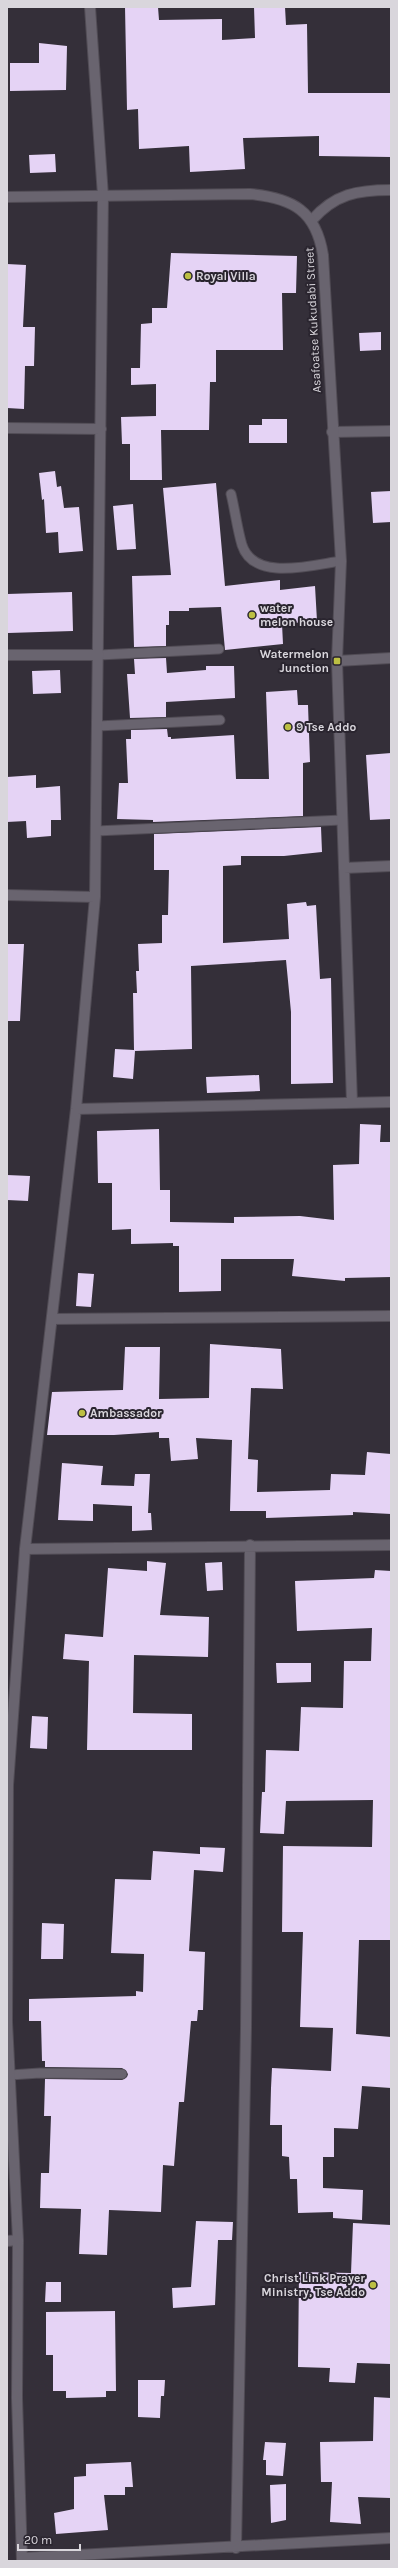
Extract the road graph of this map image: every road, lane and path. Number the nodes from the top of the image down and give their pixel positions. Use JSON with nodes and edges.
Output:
{"nodes":[{"id":1,"x":90,"y":7,"type":"edge"},
{"id":2,"x":391,"y":190,"type":"edge"},
{"id":3,"x":103,"y":196,"type":"junction"},
{"id":4,"x":7,"y":198,"type":"edge"},
{"id":5,"x":312,"y":220,"type":"junction"},
{"id":6,"x":7,"y":428,"type":"edge"},
{"id":7,"x":101,"y":429,"type":"junction"},
{"id":8,"x":332,"y":432,"type":"junction"},
{"id":9,"x":391,"y":432,"type":"edge"},
{"id":10,"x":231,"y":494,"type":"dead end"},
{"id":11,"x":341,"y":562,"type":"junction"},
{"id":12,"x":219,"y":649,"type":"dead end"},
{"id":13,"x":7,"y":655,"type":"edge"},
{"id":14,"x":99,"y":655,"type":"junction"},
{"id":15,"x":391,"y":658,"type":"edge"},
{"id":16,"x":336,"y":661,"type":"junction"},
{"id":17,"x":220,"y":720,"type":"dead end"},
{"id":18,"x":98,"y":726,"type":"junction"},
{"id":19,"x":342,"y":820,"type":"junction"},
{"id":20,"x":96,"y":831,"type":"junction"},
{"id":21,"x":391,"y":866,"type":"edge"},
{"id":22,"x":344,"y":868,"type":"junction"},
{"id":23,"x":7,"y":896,"type":"edge"},
{"id":24,"x":95,"y":897,"type":"junction"},
{"id":25,"x":391,"y":1102,"type":"edge"},
{"id":26,"x":352,"y":1103,"type":"junction"},
{"id":27,"x":76,"y":1109,"type":"junction"},
{"id":28,"x":391,"y":1316,"type":"edge"},
{"id":29,"x":52,"y":1319,"type":"junction"},
{"id":30,"x":250,"y":1545,"type":"junction"},
{"id":31,"x":391,"y":1545,"type":"edge"},
{"id":32,"x":25,"y":1549,"type":"junction"},
{"id":33,"x":7,"y":1785,"type":"edge"},
{"id":34,"x":122,"y":2074,"type":"dead end"},
{"id":35,"x":10,"y":2075,"type":"junction"},
{"id":36,"x":7,"y":2240,"type":"edge"},
{"id":37,"x":18,"y":2240,"type":"junction"},
{"id":38,"x":391,"y":2538,"type":"edge"},
{"id":39,"x":236,"y":2548,"type":"junction"},
{"id":40,"x":22,"y":2560,"type":"edge"}],
"edges":[{"from":1,"to":3,"type":"street"},
{"from":2,"to":5,"type":"street"},
{"from":3,"to":4,"type":"street","name":"Asafoatse Kukudabi Street"},
{"from":3,"to":5,"type":"street","name":"Asafoatse Kukudabi Street"},
{"from":3,"to":7,"type":"street"},
{"from":5,"to":8,"type":"street","name":"Asafoatse Kukudabi Street"},
{"from":6,"to":7,"type":"street"},
{"from":7,"to":14,"type":"street"},
{"from":8,"to":9,"type":"street"},
{"from":8,"to":11,"type":"street","name":"Asafoatse Kukudabi Street"},
{"from":10,"to":11,"type":"lane"},
{"from":11,"to":16,"type":"street","name":"Asafoatse Kukudabi Street"},
{"from":12,"to":14,"type":"lane"},
{"from":13,"to":14,"type":"street"},
{"from":14,"to":18,"type":"street"},
{"from":15,"to":16,"type":"street"},
{"from":16,"to":19,"type":"street","name":"Asafoatse Kukudabi Street"},
{"from":17,"to":18,"type":"lane"},
{"from":18,"to":20,"type":"street"},
{"from":19,"to":20,"type":"lane"},
{"from":19,"to":22,"type":"street","name":"Asafoatse Kukudabi Street"},
{"from":20,"to":24,"type":"street"},
{"from":21,"to":22,"type":"street"},
{"from":22,"to":26,"type":"street","name":"Asafoatse Kukudabi Street"},
{"from":23,"to":24,"type":"street"},
{"from":24,"to":27,"type":"street"},
{"from":25,"to":26,"type":"street"},
{"from":26,"to":27,"type":"street"},
{"from":27,"to":29,"type":"street"},
{"from":28,"to":29,"type":"street"},
{"from":29,"to":32,"type":"street"},
{"from":30,"to":31,"type":"street"},
{"from":30,"to":32,"type":"street"},
{"from":30,"to":39,"type":"street"},
{"from":32,"to":33,"type":"street"},
{"from":33,"to":35,"type":"street"},
{"from":34,"to":35,"type":"lane"},
{"from":35,"to":37,"type":"street"},
{"from":36,"to":37,"type":"street"},
{"from":37,"to":40,"type":"street"},
{"from":38,"to":39,"type":"street"},
{"from":39,"to":40,"type":"street"}]}
